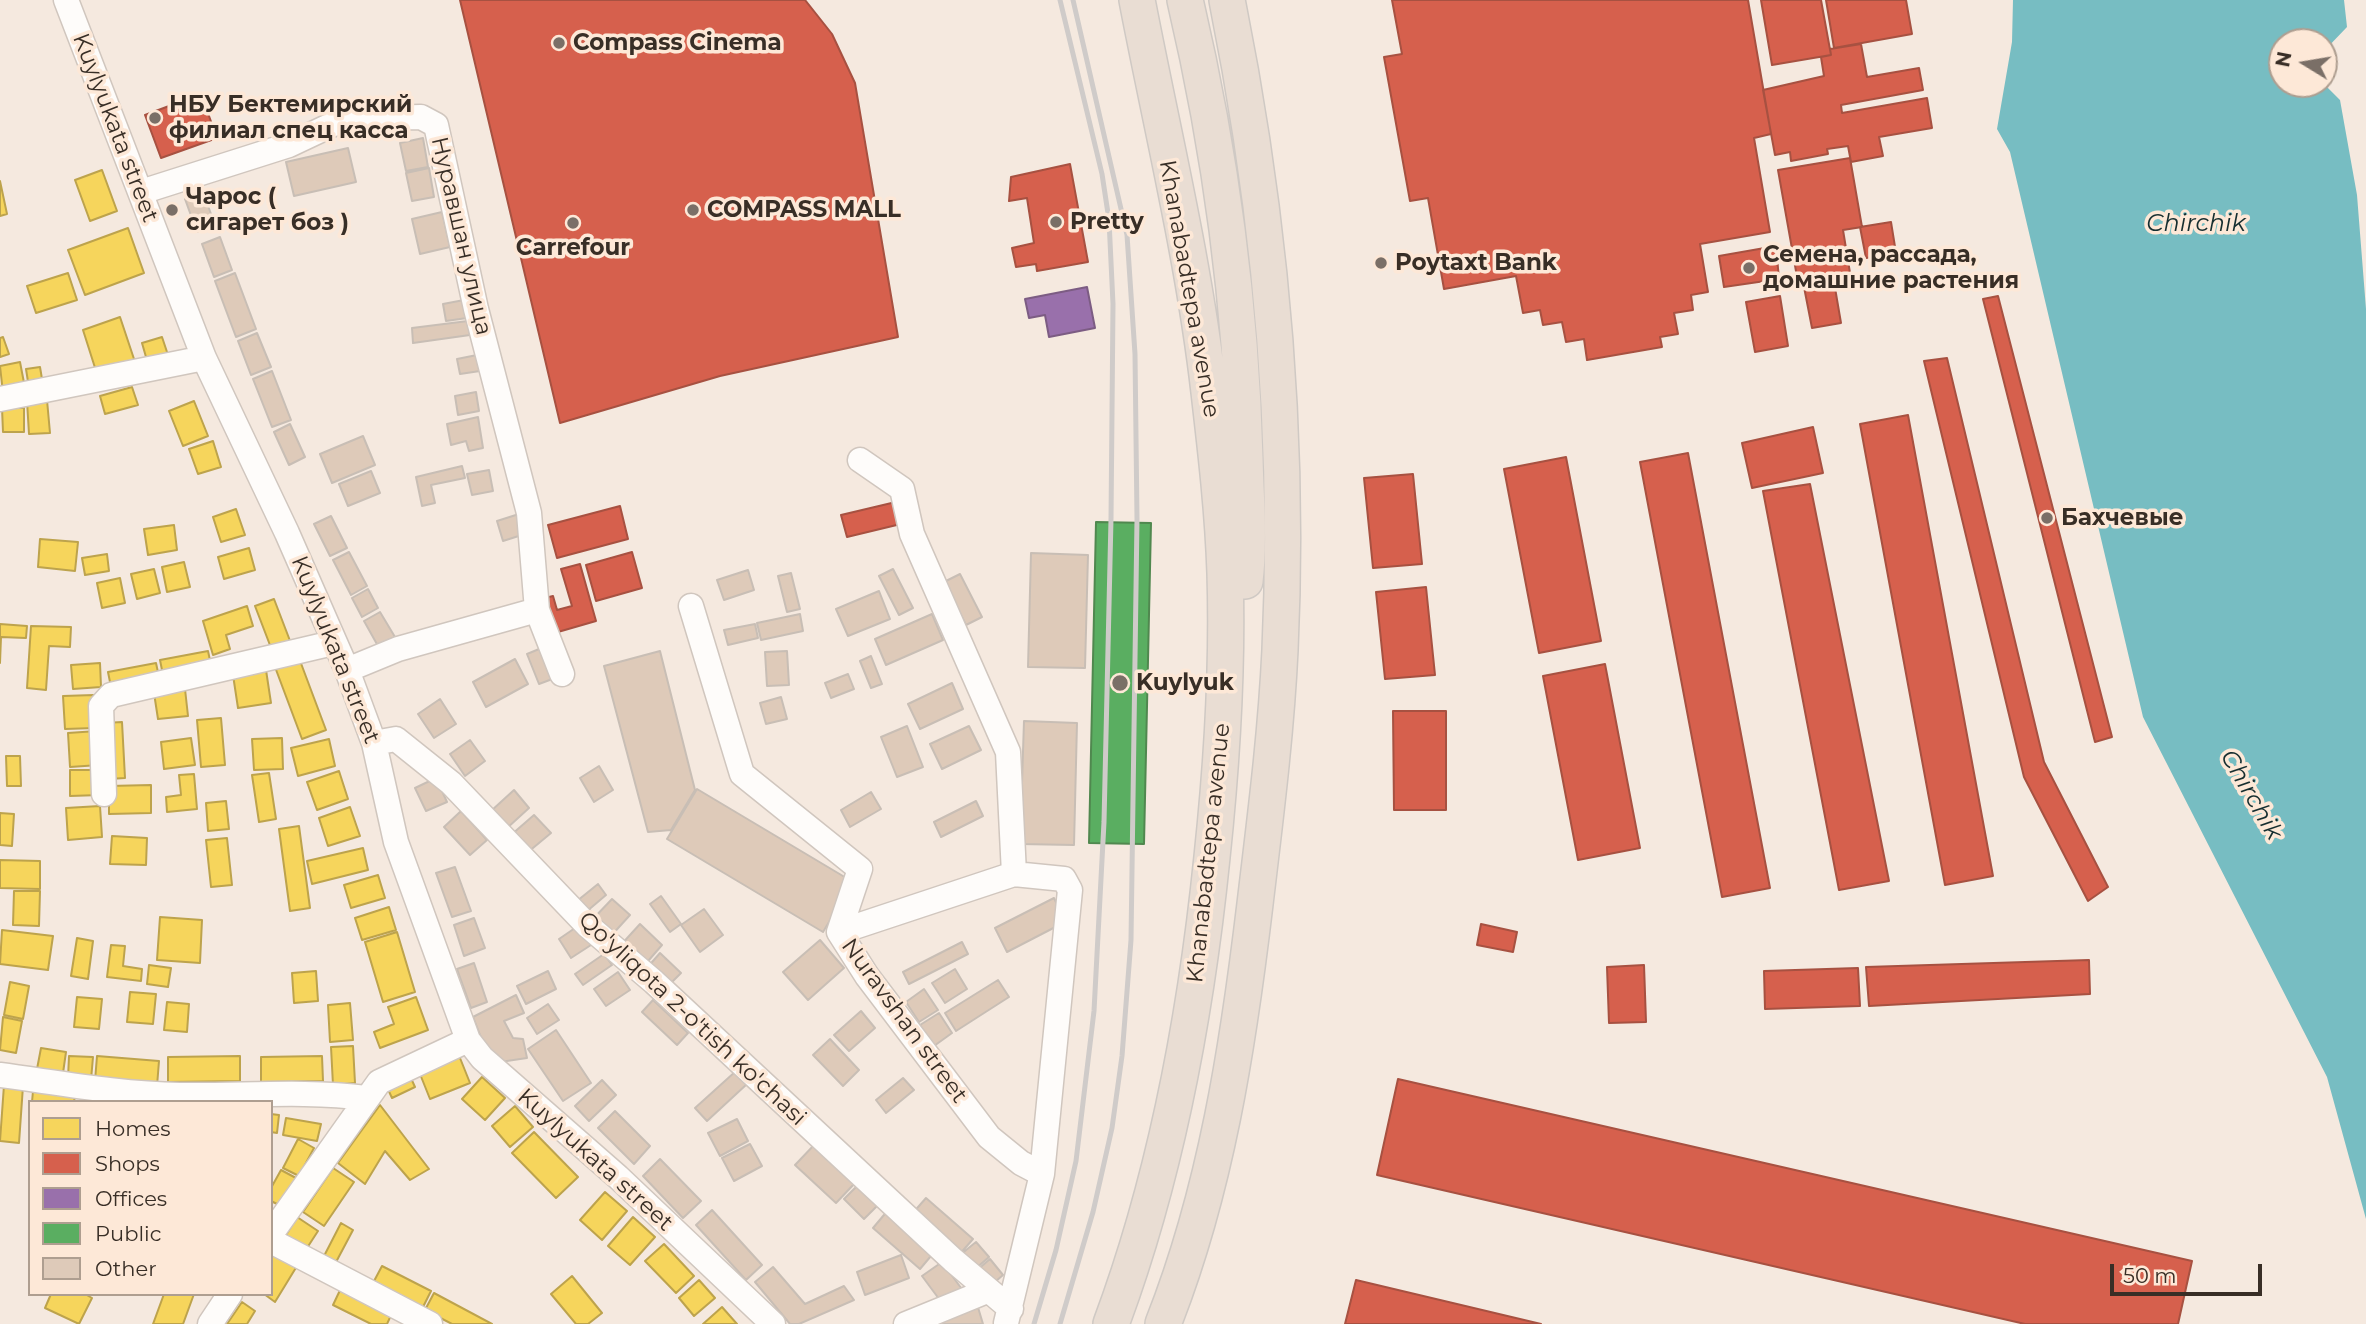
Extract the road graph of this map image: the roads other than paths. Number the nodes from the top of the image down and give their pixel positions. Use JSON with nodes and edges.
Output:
{"nodes":[{"id":1,"x":66,"y":0,"type":"edge"},
{"id":2,"x":1137,"y":0,"type":"edge"},
{"id":3,"x":1185,"y":0,"type":"edge"},
{"id":4,"x":1227,"y":0,"type":"edge"},
{"id":5,"x":1244,"y":0,"type":"edge"},
{"id":6,"x":1242,"y":74,"type":"junction"},
{"id":7,"x":141,"y":192,"type":"junction"},
{"id":8,"x":204,"y":359,"type":"junction"},
{"id":9,"x":0,"y":399,"type":"edge"},
{"id":10,"x":860,"y":460,"type":"dead end"},
{"id":11,"x":691,"y":606,"type":"dead end"},
{"id":12,"x":537,"y":610,"type":"junction"},
{"id":13,"x":333,"y":643,"type":"junction"},
{"id":14,"x":347,"y":670,"type":"junction"},
{"id":15,"x":562,"y":674,"type":"dead end"},
{"id":16,"x":374,"y":743,"type":"junction"},
{"id":17,"x":1220,"y":768,"type":"junction"},
{"id":18,"x":104,"y":794,"type":"dead end"},
{"id":19,"x":1014,"y":874,"type":"junction"},
{"id":20,"x":839,"y":932,"type":"junction"},
{"id":21,"x":468,"y":1040,"type":"junction"},
{"id":22,"x":0,"y":1075,"type":"edge"},
{"id":23,"x":366,"y":1098,"type":"junction"},
{"id":24,"x":1042,"y":1174,"type":"junction"},
{"id":25,"x":273,"y":1231,"type":"edge"},
{"id":26,"x":273,"y":1242,"type":"edge"},
{"id":27,"x":987,"y":1291,"type":"junction"},
{"id":28,"x":229,"y":1296,"type":"edge"},
{"id":29,"x":1008,"y":1316,"type":"edge"},
{"id":30,"x":210,"y":1324,"type":"edge"},
{"id":31,"x":430,"y":1324,"type":"edge"},
{"id":32,"x":773,"y":1324,"type":"edge"},
{"id":33,"x":906,"y":1324,"type":"edge"},
{"id":34,"x":1111,"y":1324,"type":"edge"},
{"id":35,"x":1163,"y":1324,"type":"edge"}],
"edges":[{"from":1,"to":7,"type":"street","name":"Kuylyukata street"},
{"from":2,"to":17,"type":"highway","name":"Khanabadtepa avenue"},
{"from":3,"to":17,"type":"highway"},
{"from":4,"to":6,"type":"highway"},
{"from":5,"to":6,"type":"highway"},
{"from":6,"to":35,"type":"highway"},
{"from":7,"to":8,"type":"street","name":"Kuylyukata street"},
{"from":7,"to":12,"type":"street","name":"Нуравшан улица"},
{"from":8,"to":9,"type":"street"},
{"from":8,"to":13,"type":"street","name":"Kuylyukata street"},
{"from":10,"to":19,"type":"street"},
{"from":11,"to":20,"type":"street","name":"Nuravshan street"},
{"from":12,"to":14,"type":"street"},
{"from":12,"to":15,"type":"street","name":"Нуравшан улица"},
{"from":13,"to":14,"type":"street","name":"Kuylyukata street"},
{"from":13,"to":18,"type":"street"},
{"from":14,"to":16,"type":"street","name":"Kuylyukata street"},
{"from":16,"to":21,"type":"street","name":"Kuylyukata street"},
{"from":16,"to":27,"type":"street","name":"Qo'yliqota 2-o'tish ko'chasi"},
{"from":17,"to":34,"type":"highway","name":"Khanabadtepa avenue"},
{"from":19,"to":20,"type":"street"},
{"from":19,"to":24,"type":"street"},
{"from":20,"to":24,"type":"street","name":"Nuravshan street"},
{"from":21,"to":23,"type":"street"},
{"from":21,"to":32,"type":"street","name":"Kuylyukata street"},
{"from":22,"to":23,"type":"street"},
{"from":23,"to":25,"type":"street"},
{"from":24,"to":29,"type":"street"},
{"from":26,"to":31,"type":"street"},
{"from":27,"to":29,"type":"street","name":"Qo'yliqota 2-o'tish ko'chasi"},
{"from":27,"to":33,"type":"street"},
{"from":28,"to":30,"type":"street"}]}
